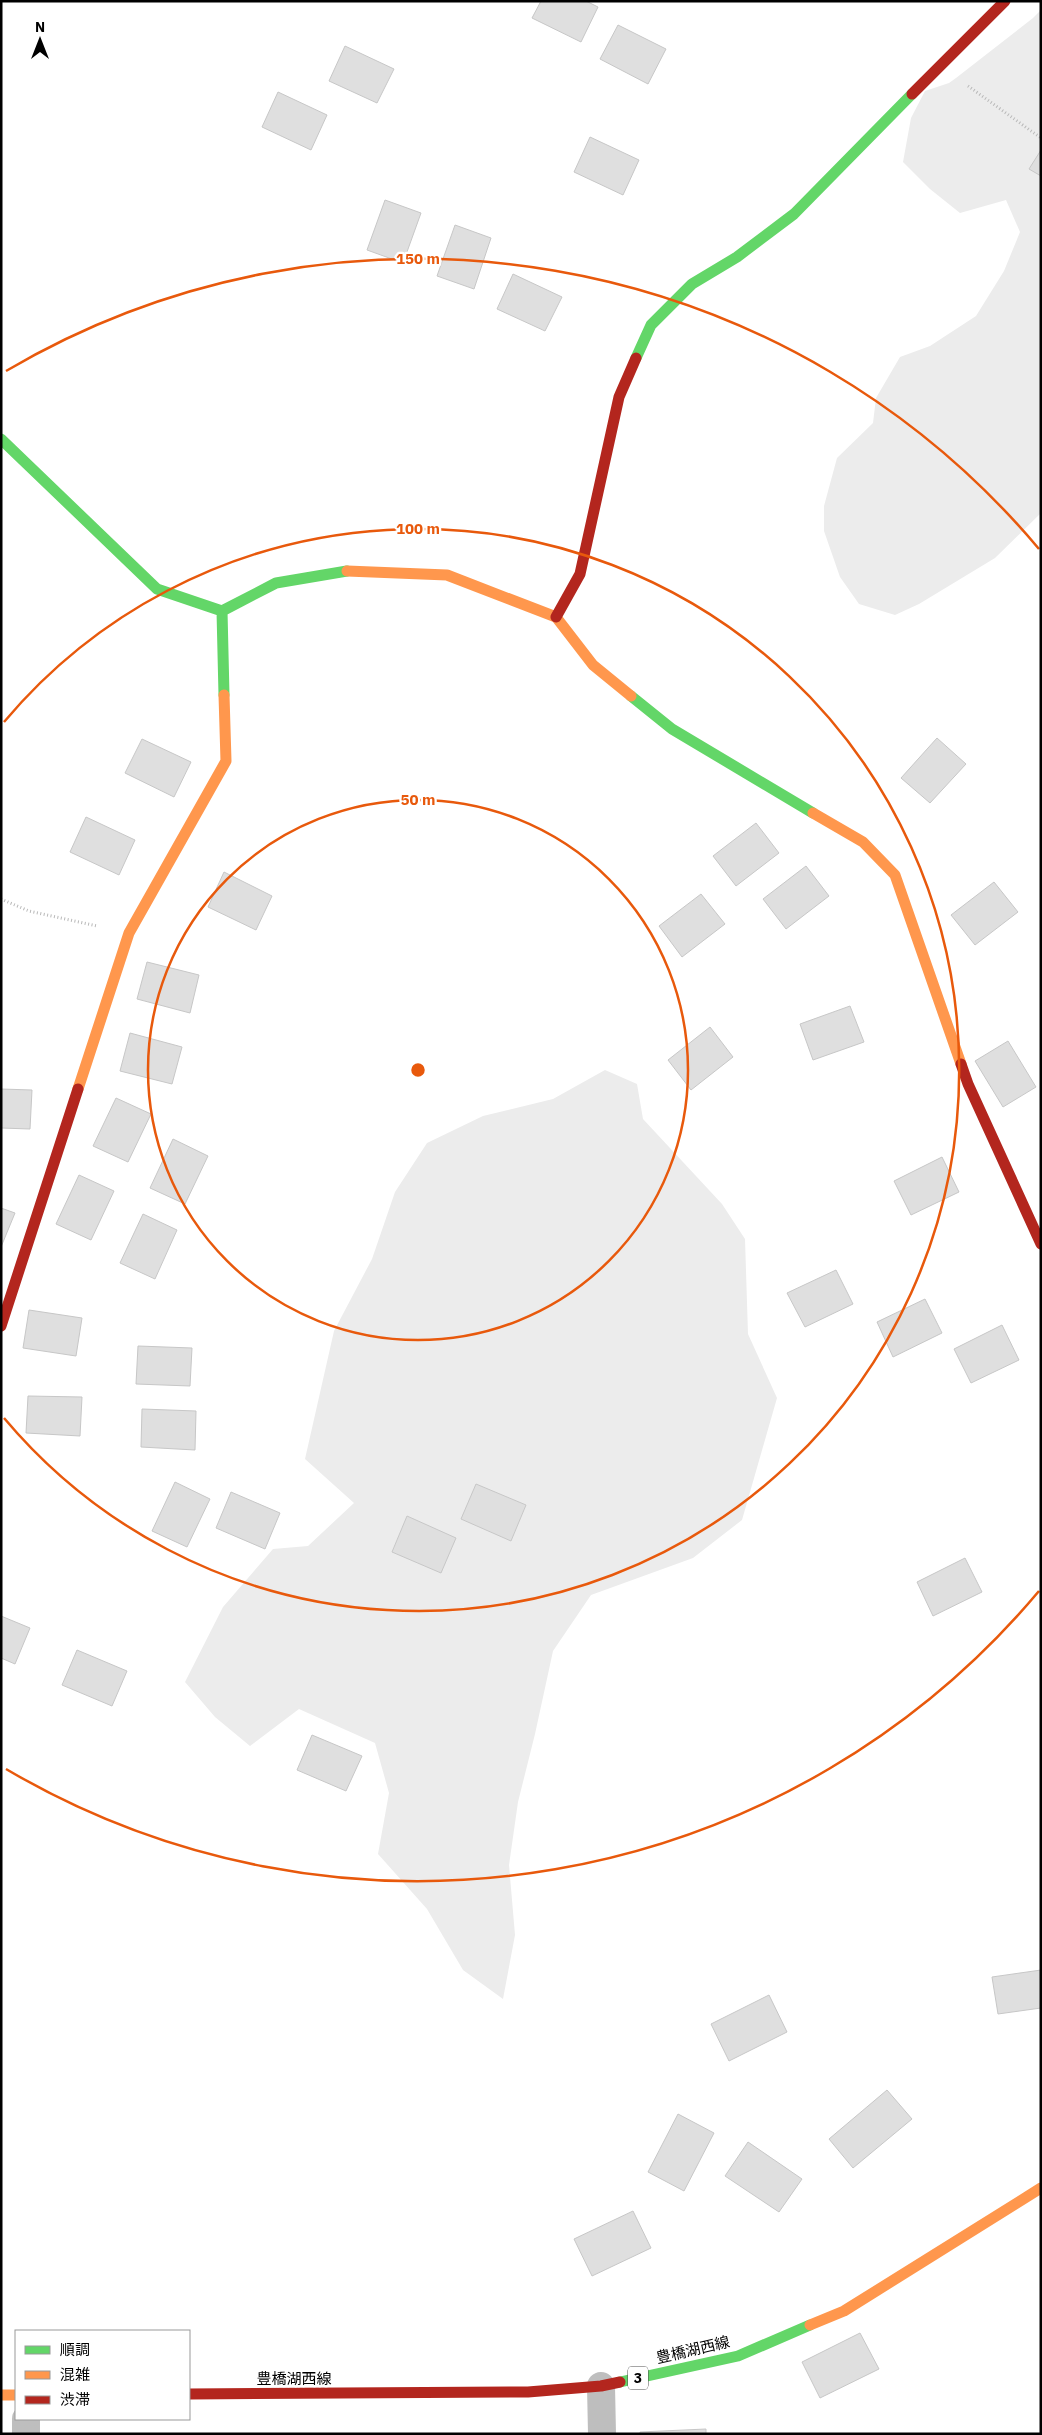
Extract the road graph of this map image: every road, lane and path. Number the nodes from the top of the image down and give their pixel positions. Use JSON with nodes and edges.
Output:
{"nodes":[{"id":1,"x":1005,"y":1,"type":"edge"},
{"id":2,"x":964,"y":84,"type":"dead end"},
{"id":3,"x":1041,"y":138,"type":"edge"},
{"id":4,"x":1,"y":439,"type":"edge"},
{"id":5,"x":222,"y":611,"type":"junction"},
{"id":6,"x":556,"y":617,"type":"junction"},
{"id":7,"x":1,"y":900,"type":"edge"},
{"id":8,"x":129,"y":933,"type":"junction"},
{"id":9,"x":1041,"y":1244,"type":"edge"},
{"id":10,"x":1,"y":1326,"type":"edge"},
{"id":11,"x":1041,"y":2188,"type":"edge"},
{"id":12,"x":601,"y":2386,"type":"junction"},
{"id":13,"x":190,"y":2394,"type":"edge"},
{"id":14,"x":1,"y":2395,"type":"edge"},
{"id":15,"x":15,"y":2395,"type":"edge"},
{"id":16,"x":26,"y":2420,"type":"edge"},
{"id":17,"x":26,"y":2434,"type":"edge"},
{"id":18,"x":602,"y":2434,"type":"edge"}],
"edges":[{"from":1,"to":6,"type":"street"},
{"from":2,"to":3,"type":"path"},
{"from":4,"to":5,"type":"street"},
{"from":5,"to":6,"type":"street"},
{"from":5,"to":8,"type":"street"},
{"from":6,"to":9,"type":"street"},
{"from":7,"to":8,"type":"path"},
{"from":8,"to":10,"type":"street"},
{"from":11,"to":12,"type":"street","name":"豊橋湖西線","number":"3"},
{"from":12,"to":13,"type":"street","name":"豊橋湖西線","number":"3"},
{"from":12,"to":18,"type":"street"},
{"from":14,"to":15,"type":"street"},
{"from":16,"to":17,"type":"street"}]}
